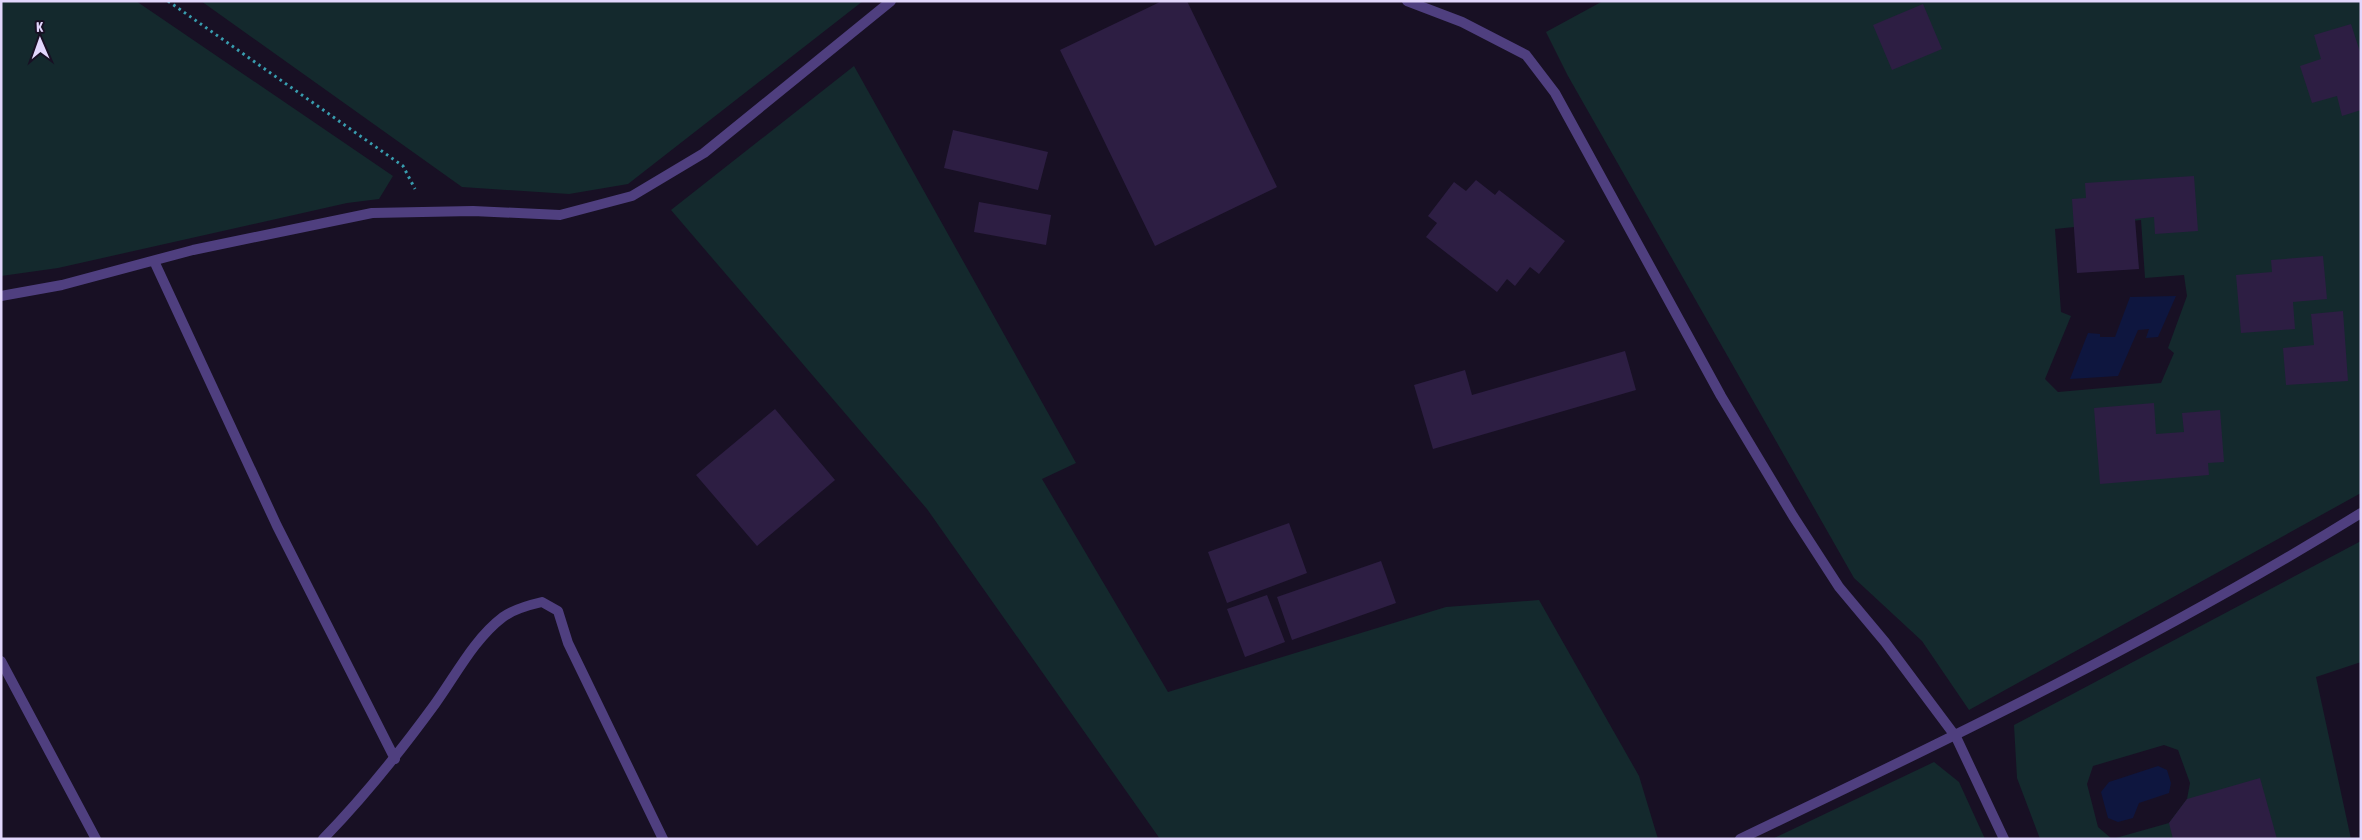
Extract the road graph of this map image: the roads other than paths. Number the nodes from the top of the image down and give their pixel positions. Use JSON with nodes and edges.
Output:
{"nodes":[{"id":1,"x":891,"y":1,"type":"edge"},
{"id":2,"x":1407,"y":1,"type":"edge"},
{"id":3,"x":154,"y":260,"type":"junction"},
{"id":4,"x":1,"y":296,"type":"edge"},
{"id":5,"x":2361,"y":513,"type":"edge"},
{"id":6,"x":1,"y":661,"type":"edge"},
{"id":7,"x":1956,"y":737,"type":"junction"},
{"id":8,"x":395,"y":759,"type":"junction"},
{"id":9,"x":96,"y":839,"type":"edge"},
{"id":10,"x":323,"y":839,"type":"edge"},
{"id":11,"x":663,"y":839,"type":"edge"},
{"id":12,"x":1740,"y":839,"type":"edge"},
{"id":13,"x":2004,"y":839,"type":"edge"}],
"edges":[{"from":1,"to":3,"type":"street"},
{"from":2,"to":7,"type":"street"},
{"from":3,"to":4,"type":"street"},
{"from":3,"to":8,"type":"street"},
{"from":5,"to":7,"type":"street"},
{"from":6,"to":9,"type":"street"},
{"from":7,"to":12,"type":"street"},
{"from":7,"to":13,"type":"street"},
{"from":8,"to":10,"type":"street"},
{"from":8,"to":11,"type":"street"}]}
